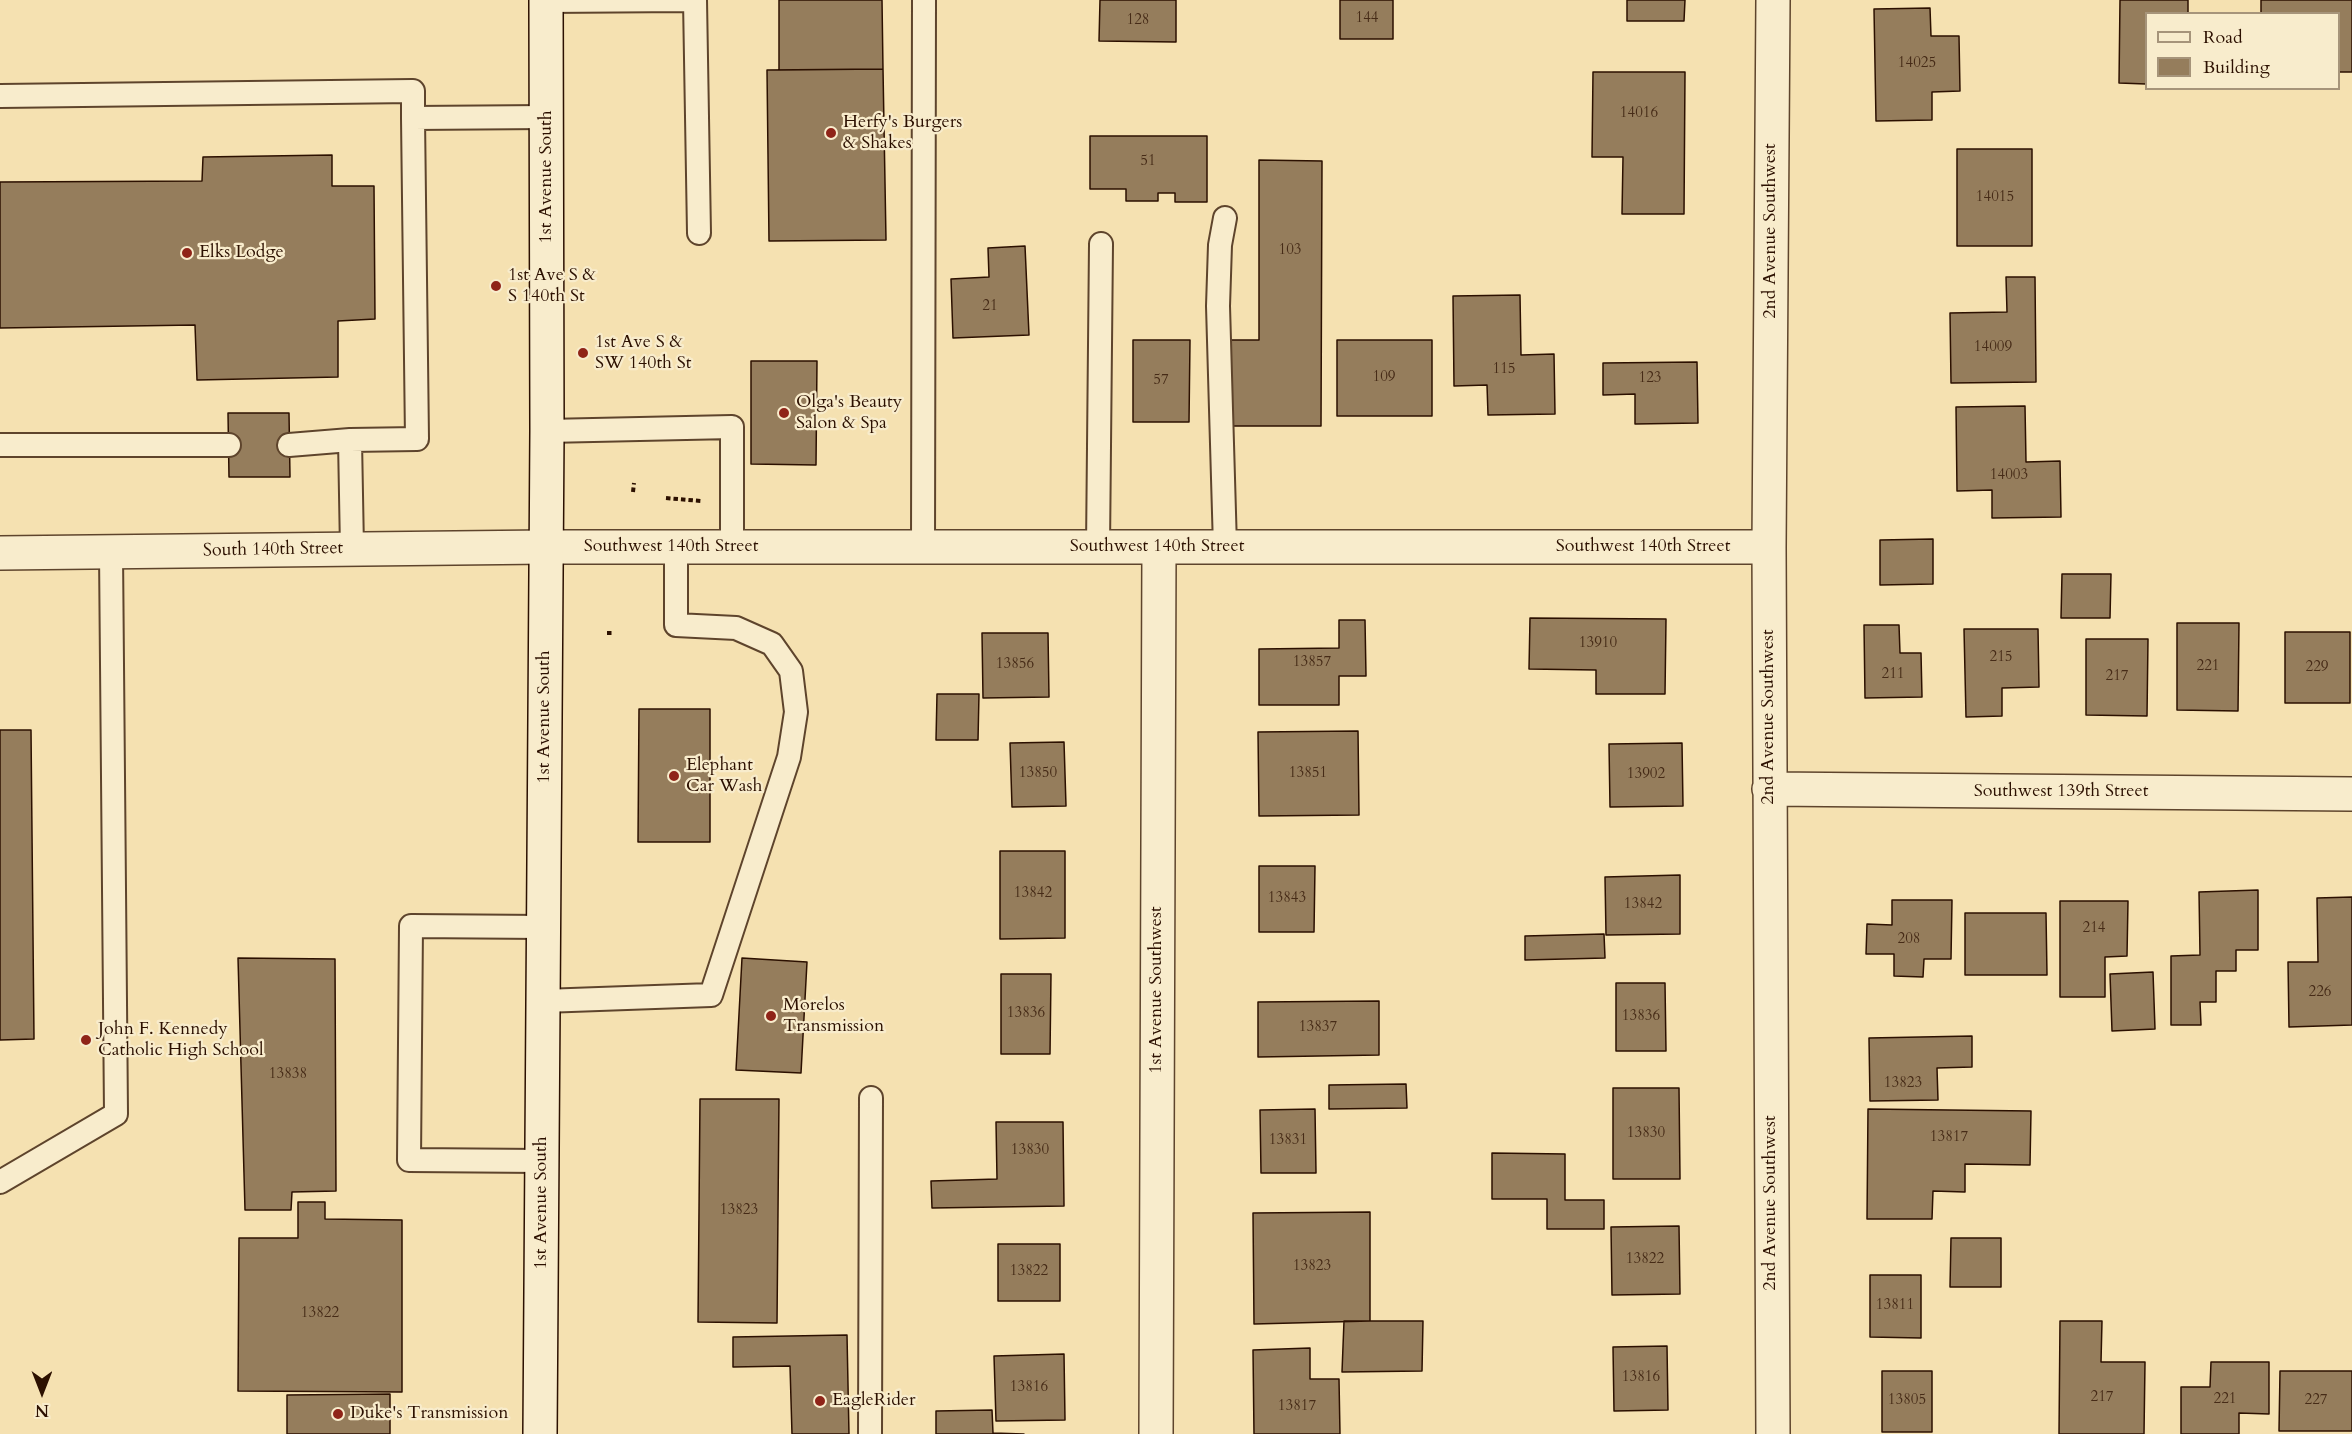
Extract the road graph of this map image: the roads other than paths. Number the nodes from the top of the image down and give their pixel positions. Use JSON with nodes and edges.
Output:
{"nodes":[{"id":1,"x":546,"y":0,"type":"edge"},
{"id":2,"x":687,"y":0,"type":"edge"},
{"id":3,"x":695,"y":0,"type":"edge"},
{"id":4,"x":924,"y":0,"type":"edge"},
{"id":5,"x":1773,"y":0,"type":"edge"},
{"id":6,"x":0,"y":96,"type":"edge"},
{"id":7,"x":546,"y":117,"type":"junction"},
{"id":8,"x":412,"y":118,"type":"junction"},
{"id":9,"x":1226,"y":218,"type":"dead end"},
{"id":10,"x":699,"y":233,"type":"dead end"},
{"id":11,"x":1101,"y":244,"type":"dead end"},
{"id":12,"x":547,"y":431,"type":"junction"},
{"id":13,"x":350,"y":440,"type":"junction"},
{"id":14,"x":0,"y":445,"type":"edge"},
{"id":15,"x":229,"y":446,"type":"dead end"},
{"id":16,"x":289,"y":446,"type":"dead end"},
{"id":17,"x":546,"y":547,"type":"junction"},
{"id":18,"x":676,"y":547,"type":"junction"},
{"id":19,"x":732,"y":547,"type":"junction"},
{"id":20,"x":923,"y":547,"type":"junction"},
{"id":21,"x":1098,"y":547,"type":"junction"},
{"id":22,"x":1159,"y":547,"type":"junction"},
{"id":23,"x":1225,"y":547,"type":"junction"},
{"id":24,"x":1769,"y":547,"type":"junction"},
{"id":25,"x":352,"y":549,"type":"junction"},
{"id":26,"x":111,"y":552,"type":"junction"},
{"id":27,"x":0,"y":553,"type":"edge"},
{"id":28,"x":1769,"y":789,"type":"junction"},
{"id":29,"x":2352,"y":794,"type":"edge"},
{"id":30,"x":544,"y":927,"type":"junction"},
{"id":31,"x":543,"y":1001,"type":"junction"},
{"id":32,"x":871,"y":1098,"type":"dead end"},
{"id":33,"x":542,"y":1161,"type":"junction"},
{"id":34,"x":0,"y":1182,"type":"edge"},
{"id":35,"x":540,"y":1434,"type":"edge"},
{"id":36,"x":870,"y":1434,"type":"edge"},
{"id":37,"x":1156,"y":1434,"type":"edge"},
{"id":38,"x":1773,"y":1434,"type":"edge"}],
"edges":[{"from":1,"to":2,"type":"lane"},
{"from":1,"to":7,"type":"street","name":"1st Avenue South"},
{"from":3,"to":10,"type":"lane"},
{"from":4,"to":20,"type":"lane"},
{"from":5,"to":24,"type":"street","name":"2nd Avenue Southwest"},
{"from":6,"to":8,"type":"lane"},
{"from":7,"to":8,"type":"lane"},
{"from":7,"to":12,"type":"street","name":"1st Avenue South"},
{"from":8,"to":13,"type":"lane"},
{"from":9,"to":23,"type":"lane"},
{"from":11,"to":21,"type":"lane"},
{"from":12,"to":17,"type":"street","name":"1st Avenue South"},
{"from":12,"to":19,"type":"lane"},
{"from":13,"to":16,"type":"lane"},
{"from":13,"to":25,"type":"lane"},
{"from":14,"to":15,"type":"lane"},
{"from":17,"to":18,"type":"street","name":"Southwest 140th Street"},
{"from":17,"to":25,"type":"street","name":"South 140th Street"},
{"from":17,"to":30,"type":"street","name":"1st Avenue South"},
{"from":18,"to":19,"type":"street","name":"Southwest 140th Street"},
{"from":18,"to":31,"type":"lane"},
{"from":19,"to":20,"type":"street","name":"Southwest 140th Street"},
{"from":20,"to":21,"type":"street","name":"Southwest 140th Street"},
{"from":21,"to":22,"type":"street","name":"Southwest 140th Street"},
{"from":22,"to":23,"type":"street","name":"Southwest 140th Street"},
{"from":22,"to":37,"type":"street","name":"1st Avenue Southwest"},
{"from":23,"to":24,"type":"street","name":"Southwest 140th Street"},
{"from":24,"to":28,"type":"street","name":"2nd Avenue Southwest"},
{"from":25,"to":26,"type":"street","name":"South 140th Street"},
{"from":26,"to":27,"type":"street","name":"South 140th Street"},
{"from":26,"to":34,"type":"lane"},
{"from":28,"to":29,"type":"street","name":"Southwest 139th Street"},
{"from":28,"to":38,"type":"street","name":"2nd Avenue Southwest"},
{"from":30,"to":31,"type":"street","name":"1st Avenue South"},
{"from":30,"to":33,"type":"lane"},
{"from":31,"to":33,"type":"street","name":"1st Avenue South"},
{"from":32,"to":36,"type":"lane"},
{"from":33,"to":35,"type":"street","name":"1st Avenue South"}]}
